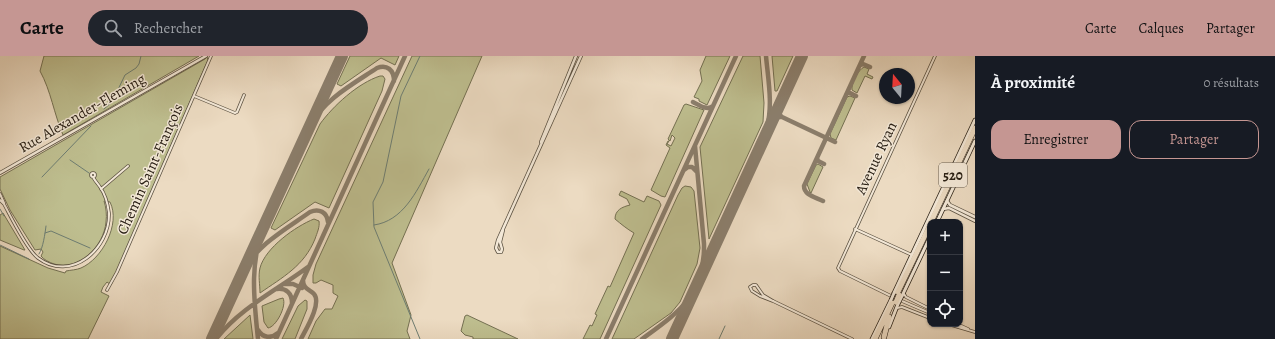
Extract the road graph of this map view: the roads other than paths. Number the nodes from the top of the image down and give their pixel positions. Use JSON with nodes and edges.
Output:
{"nodes":[{"id":1,"x":202,"y":56,"type":"edge"},
{"id":2,"x":206,"y":56,"type":"edge"},
{"id":3,"x":211,"y":56,"type":"edge"},
{"id":4,"x":576,"y":56,"type":"edge"},
{"id":5,"x":581,"y":56,"type":"edge"},
{"id":6,"x":935,"y":56,"type":"edge"},
{"id":7,"x":196,"y":61,"type":"junction"},
{"id":8,"x":244,"y":95,"type":"dead end"},
{"id":9,"x":194,"y":96,"type":"junction"},
{"id":10,"x":975,"y":120,"type":"edge"},
{"id":11,"x":975,"y":128,"type":"edge"},
{"id":12,"x":975,"y":134,"type":"edge"},
{"id":13,"x":975,"y":142,"type":"edge"},
{"id":14,"x":537,"y":152,"type":"junction"},
{"id":15,"x":128,"y":166,"type":"dead end"},
{"id":16,"x":0,"y":172,"type":"edge"},
{"id":17,"x":93,"y":177,"type":"dead end"},
{"id":18,"x":101,"y":189,"type":"junction"},
{"id":19,"x":0,"y":194,"type":"edge"},
{"id":20,"x":0,"y":200,"type":"edge"},
{"id":21,"x":947,"y":201,"type":"junction"},
{"id":22,"x":4,"y":204,"type":"junction"},
{"id":23,"x":943,"y":209,"type":"junction"},
{"id":24,"x":975,"y":217,"type":"edge"},
{"id":25,"x":932,"y":219,"type":"edge"},
{"id":26,"x":932,"y":219,"type":"edge"},
{"id":27,"x":932,"y":219,"type":"edge"},
{"id":28,"x":938,"y":219,"type":"edge"},
{"id":29,"x":975,"y":221,"type":"edge"},
{"id":30,"x":927,"y":228,"type":"edge"},
{"id":31,"x":855,"y":229,"type":"junction"},
{"id":32,"x":503,"y":230,"type":"junction"},
{"id":33,"x":927,"y":230,"type":"edge"},
{"id":34,"x":927,"y":236,"type":"edge"},
{"id":35,"x":927,"y":243,"type":"edge"},
{"id":36,"x":912,"y":255,"type":"junction"},
{"id":37,"x":107,"y":290,"type":"dead end"},
{"id":38,"x":899,"y":294,"type":"junction"},
{"id":39,"x":891,"y":296,"type":"dead end"},
{"id":40,"x":773,"y":301,"type":"junction"},
{"id":41,"x":902,"y":301,"type":"dead end"},
{"id":42,"x":895,"y":303,"type":"junction"},
{"id":43,"x":927,"y":308,"type":"edge"},
{"id":44,"x":927,"y":312,"type":"edge"},
{"id":45,"x":890,"y":314,"type":"junction"},
{"id":46,"x":927,"y":317,"type":"edge"},
{"id":47,"x":963,"y":326,"type":"edge"},
{"id":48,"x":958,"y":327,"type":"edge"},
{"id":49,"x":963,"y":327,"type":"edge"},
{"id":50,"x":975,"y":332,"type":"edge"},
{"id":51,"x":883,"y":338,"type":"edge"},
{"id":52,"x":852,"y":339,"type":"edge"},
{"id":53,"x":872,"y":339,"type":"edge"},
{"id":54,"x":877,"y":339,"type":"edge"}],
"edges":[{"from":1,"to":7,"type":"street","name":"Rue Alexander-Fleming"},
{"from":2,"to":7,"type":"street","name":"Rue Alexander-Fleming"},
{"from":3,"to":9,"type":"street","name":"Chemin Saint-François"},
{"from":4,"to":14,"type":"street"},
{"from":5,"to":14,"type":"street"},
{"from":6,"to":31,"type":"street","name":"Avenue Ryan"},
{"from":7,"to":16,"type":"street","name":"Rue Alexander-Fleming"},
{"from":8,"to":9,"type":"street"},
{"from":9,"to":37,"type":"street","name":"Chemin Saint-François"},
{"from":10,"to":25,"type":"main road"},
{"from":11,"to":26,"type":"highway","number":"520"},
{"from":12,"to":27,"type":"highway","number":"520"},
{"from":13,"to":21,"type":"main road"},
{"from":14,"to":32,"type":"street"},
{"from":15,"to":18,"type":"street"},
{"from":17,"to":18,"type":"street"},
{"from":18,"to":22,"type":"street"},
{"from":19,"to":22,"type":"street"},
{"from":20,"to":22,"type":"street"},
{"from":21,"to":23,"type":"main road"},
{"from":21,"to":24,"type":"street"},
{"from":23,"to":28,"type":"main road"},
{"from":23,"to":29,"type":"street"},
{"from":30,"to":36,"type":"main road"},
{"from":31,"to":36,"type":"street"},
{"from":31,"to":39,"type":"street","name":"Avenue Ryan"},
{"from":32,"to":32,"type":"street"},
{"from":33,"to":38,"type":"highway"},
{"from":34,"to":38,"type":"highway"},
{"from":35,"to":38,"type":"main road"},
{"from":36,"to":38,"type":"main road"},
{"from":38,"to":42,"type":"highway","bridge":true},
{"from":38,"to":43,"type":"street"},
{"from":40,"to":40,"type":"street"},
{"from":40,"to":52,"type":"street"},
{"from":41,"to":44,"type":"street"},
{"from":42,"to":45,"type":"highway"},
{"from":42,"to":46,"type":"street"},
{"from":42,"to":51,"type":"main road"},
{"from":42,"to":53,"type":"main road"},
{"from":42,"to":54,"type":"highway"},
{"from":45,"to":51,"type":"highway"},
{"from":45,"to":54,"type":"highway"},
{"from":47,"to":50,"type":"street"},
{"from":48,"to":50,"type":"street"},
{"from":49,"to":50,"type":"street"}]}
